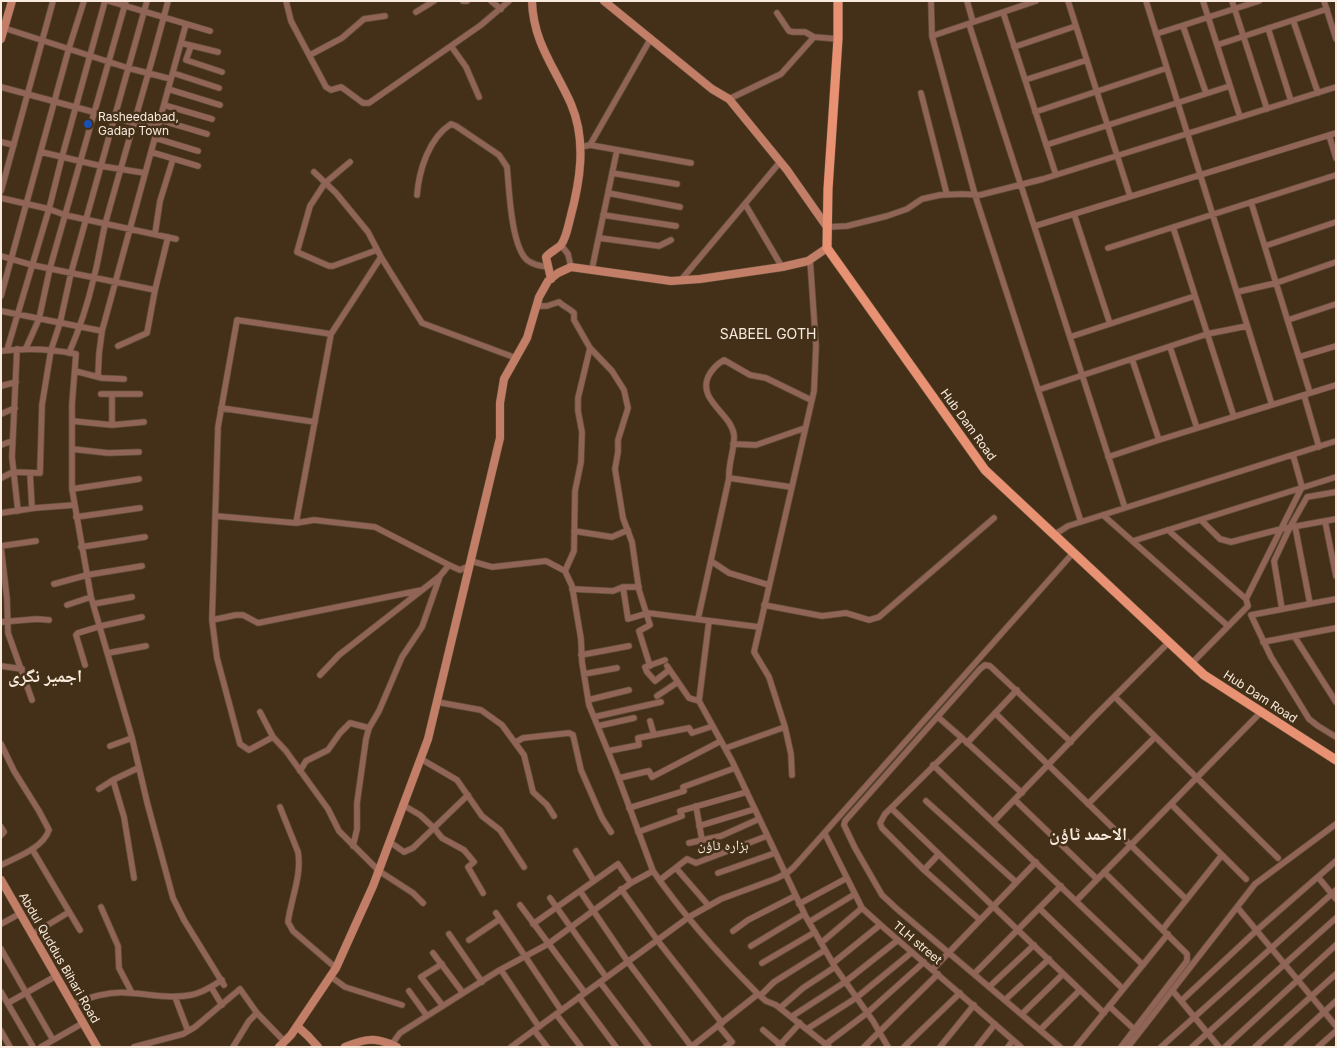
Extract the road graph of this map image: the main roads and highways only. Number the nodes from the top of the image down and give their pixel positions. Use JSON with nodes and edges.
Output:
{"nodes":[{"id":1,"x":838,"y":1,"type":"edge"},
{"id":2,"x":1336,"y":760,"type":"edge"}],
"edges":[{"from":1,"to":2,"type":"main road","name":"Hub Dam Road"}]}
